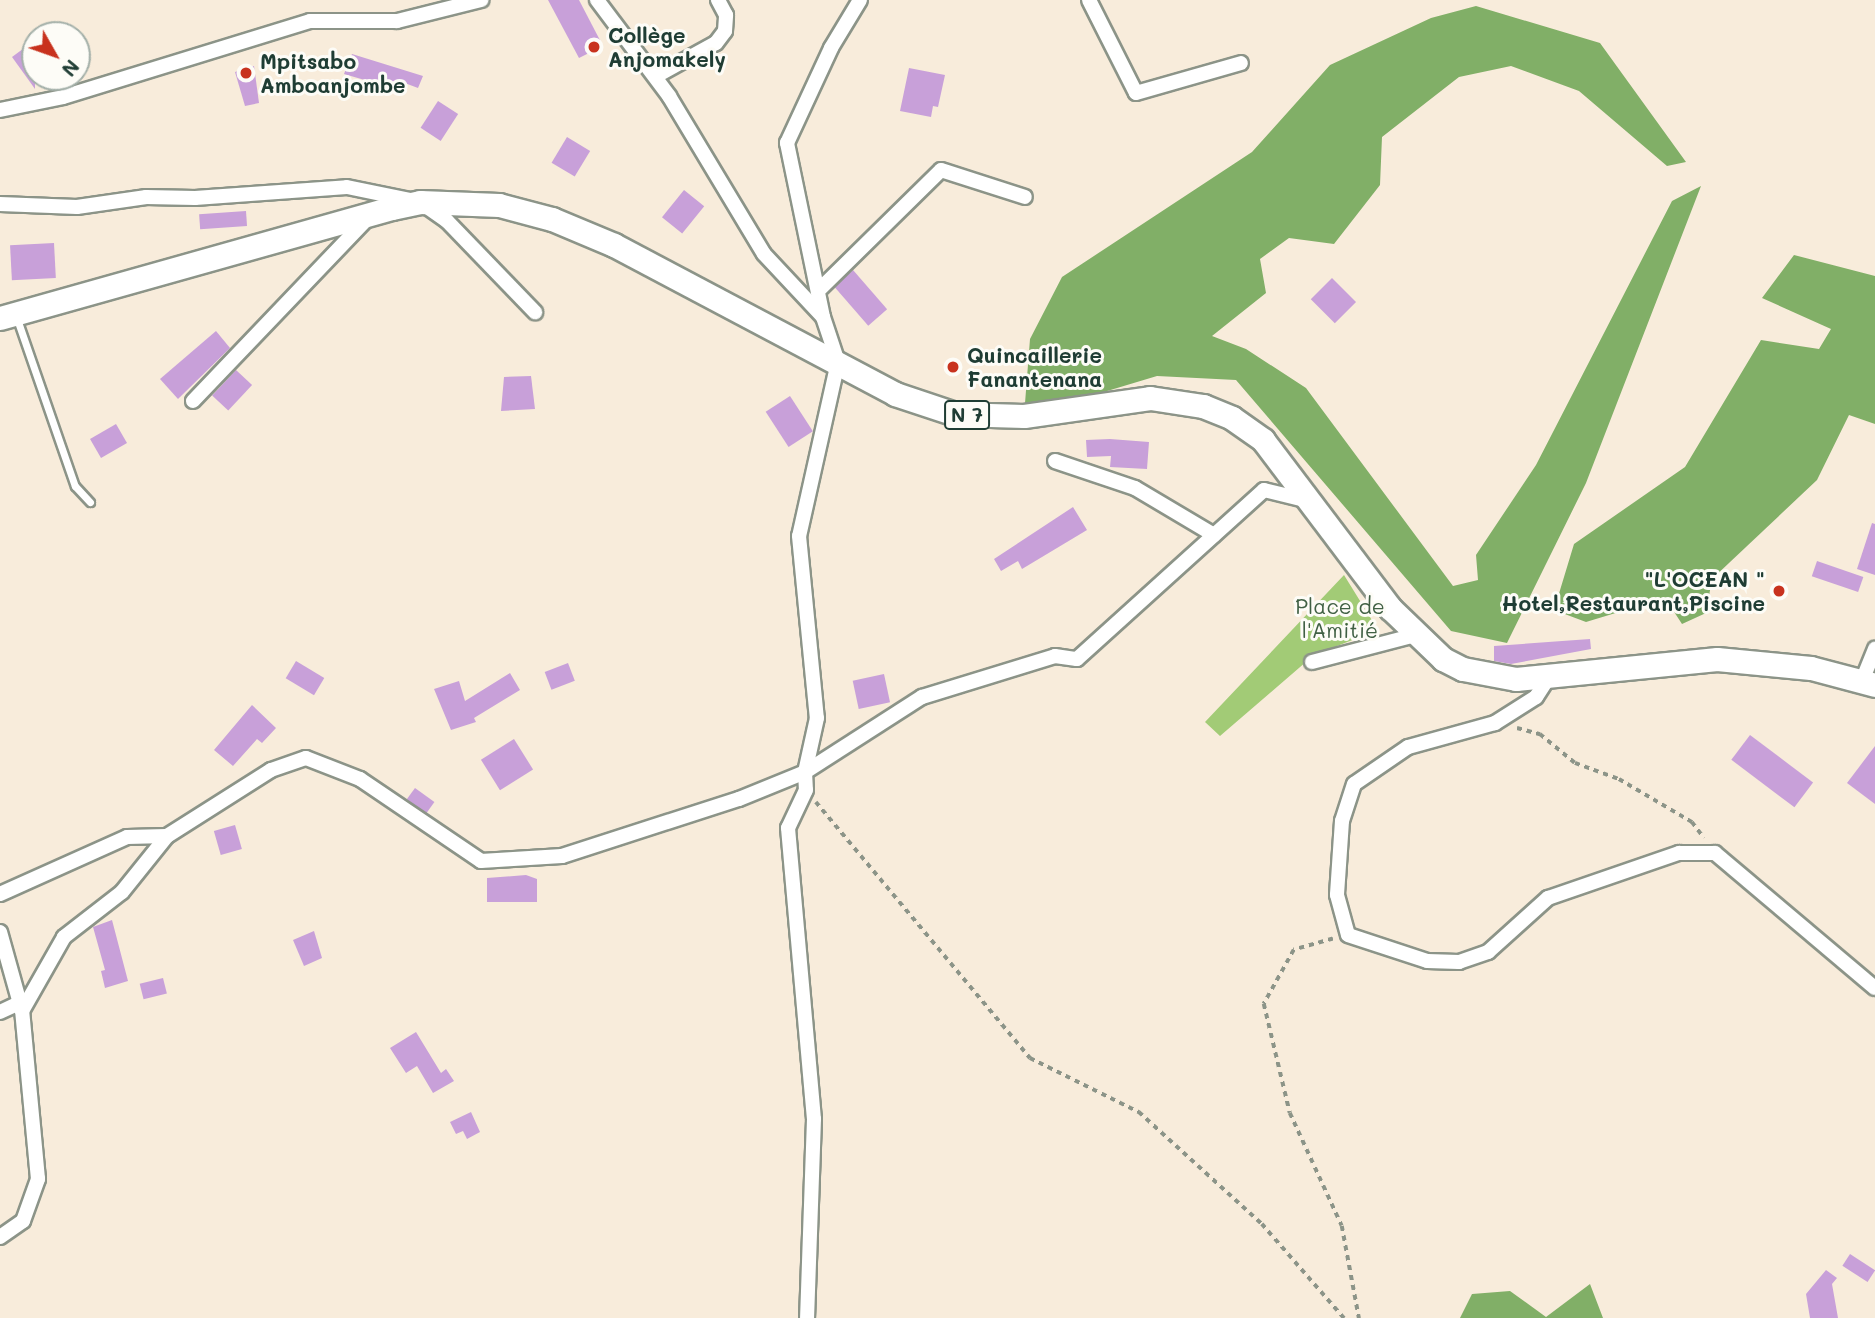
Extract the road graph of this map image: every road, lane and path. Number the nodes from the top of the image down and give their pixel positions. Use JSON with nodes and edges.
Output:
{"nodes":[{"id":1,"x":481,"y":0,"type":"edge"},
{"id":2,"x":597,"y":0,"type":"edge"},
{"id":3,"x":718,"y":0,"type":"edge"},
{"id":4,"x":860,"y":0,"type":"edge"},
{"id":5,"x":1089,"y":0,"type":"edge"},
{"id":6,"x":1241,"y":63,"type":"dead end"},
{"id":7,"x":656,"y":76,"type":"junction"},
{"id":8,"x":0,"y":110,"type":"edge"},
{"id":9,"x":1025,"y":197,"type":"dead end"},
{"id":10,"x":420,"y":202,"type":"junction"},
{"id":11,"x":0,"y":204,"type":"edge"},
{"id":12,"x":370,"y":216,"type":"junction"},
{"id":13,"x":821,"y":288,"type":"junction"},
{"id":14,"x":535,"y":312,"type":"dead end"},
{"id":15,"x":8,"y":315,"type":"edge"},
{"id":16,"x":823,"y":317,"type":"junction"},
{"id":17,"x":838,"y":362,"type":"junction"},
{"id":18,"x":194,"y":401,"type":"dead end"},
{"id":19,"x":1055,"y":461,"type":"dead end"},
{"id":20,"x":90,"y":502,"type":"dead end"},
{"id":21,"x":1314,"y":502,"type":"junction"},
{"id":22,"x":1214,"y":535,"type":"junction"},
{"id":23,"x":1416,"y":635,"type":"junction"},
{"id":24,"x":1875,"y":648,"type":"edge"},
{"id":25,"x":1312,"y":663,"type":"dead end"},
{"id":26,"x":1549,"y":677,"type":"junction"},
{"id":27,"x":1869,"y":683,"type":"edge"},
{"id":28,"x":1495,"y":723,"type":"junction"},
{"id":29,"x":805,"y":772,"type":"junction"},
{"id":30,"x":806,"y":790,"type":"junction"},
{"id":31,"x":167,"y":836,"type":"junction"},
{"id":32,"x":1715,"y":853,"type":"junction"},
{"id":33,"x":0,"y":894,"type":"edge"},
{"id":34,"x":0,"y":932,"type":"edge"},
{"id":35,"x":1348,"y":935,"type":"junction"},
{"id":36,"x":1875,"y":988,"type":"edge"},
{"id":37,"x":20,"y":1007,"type":"junction"},
{"id":38,"x":0,"y":1012,"type":"edge"},
{"id":39,"x":0,"y":1237,"type":"edge"},
{"id":40,"x":807,"y":1318,"type":"edge"},
{"id":41,"x":1344,"y":1318,"type":"edge"},
{"id":42,"x":1359,"y":1318,"type":"edge"}],
"edges":[{"from":1,"to":8,"type":"street"},
{"from":2,"to":7,"type":"street"},
{"from":3,"to":7,"type":"street"},
{"from":4,"to":13,"type":"street"},
{"from":5,"to":6,"type":"street"},
{"from":7,"to":16,"type":"street"},
{"from":9,"to":13,"type":"street"},
{"from":10,"to":11,"type":"street"},
{"from":10,"to":12,"type":"main road","number":"N 7"},
{"from":10,"to":14,"type":"street"},
{"from":10,"to":17,"type":"main road","number":"N 7"},
{"from":12,"to":15,"type":"main road","number":"N 7"},
{"from":12,"to":18,"type":"street"},
{"from":13,"to":16,"type":"street"},
{"from":15,"to":20,"type":"lane"},
{"from":16,"to":17,"type":"street"},
{"from":17,"to":21,"type":"main road","number":"N 7"},
{"from":17,"to":29,"type":"street"},
{"from":19,"to":22,"type":"street"},
{"from":21,"to":22,"type":"street"},
{"from":21,"to":23,"type":"main road","number":"N 7"},
{"from":22,"to":29,"type":"street"},
{"from":23,"to":25,"type":"street"},
{"from":23,"to":26,"type":"main road","number":"N 7"},
{"from":24,"to":27,"type":"street"},
{"from":26,"to":27,"type":"main road","number":"N 7"},
{"from":26,"to":28,"type":"street"},
{"from":28,"to":32,"type":"path"},
{"from":28,"to":35,"type":"street"},
{"from":29,"to":30,"type":"street"},
{"from":29,"to":31,"type":"street"},
{"from":30,"to":40,"type":"street"},
{"from":30,"to":41,"type":"path"},
{"from":31,"to":33,"type":"street"},
{"from":31,"to":37,"type":"street"},
{"from":32,"to":35,"type":"street"},
{"from":32,"to":36,"type":"street"},
{"from":34,"to":37,"type":"street"},
{"from":35,"to":42,"type":"path"},
{"from":37,"to":38,"type":"street"},
{"from":37,"to":39,"type":"street"}]}
